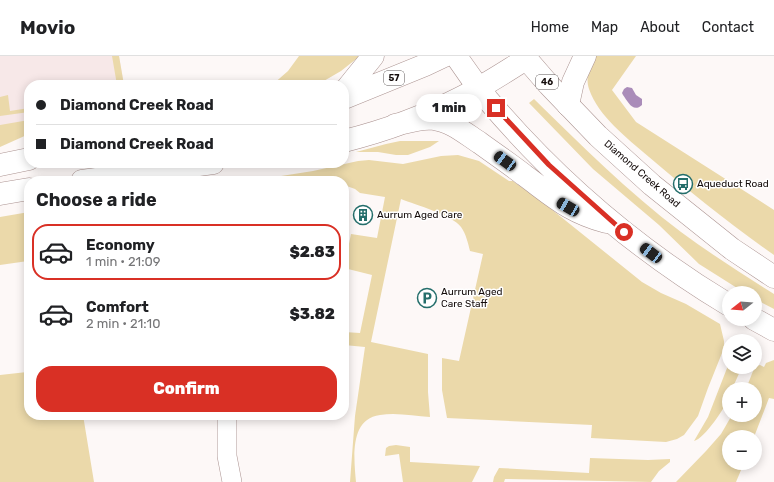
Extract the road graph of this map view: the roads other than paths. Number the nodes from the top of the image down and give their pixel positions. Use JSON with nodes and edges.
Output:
{"nodes":[{"id":1,"x":373,"y":56,"type":"edge"},
{"id":2,"x":444,"y":56,"type":"edge"},
{"id":3,"x":456,"y":56,"type":"edge"},
{"id":4,"x":585,"y":56,"type":"edge"},
{"id":5,"x":527,"y":57,"type":"edge"},
{"id":6,"x":349,"y":86,"type":"edge"},
{"id":7,"x":479,"y":88,"type":"junction"},
{"id":8,"x":349,"y":96,"type":"edge"},
{"id":9,"x":568,"y":105,"type":"junction"},
{"id":10,"x":395,"y":125,"type":"junction"},
{"id":11,"x":349,"y":139,"type":"edge"},
{"id":12,"x":24,"y":160,"type":"edge"},
{"id":13,"x":0,"y":165,"type":"edge"},
{"id":14,"x":177,"y":168,"type":"edge"},
{"id":15,"x":118,"y":176,"type":"edge"},
{"id":16,"x":24,"y":190,"type":"edge"},
{"id":17,"x":0,"y":194,"type":"edge"},
{"id":18,"x":615,"y":224,"type":"junction"},
{"id":19,"x":774,"y":277,"type":"edge"},
{"id":20,"x":722,"y":301,"type":"edge"},
{"id":21,"x":762,"y":323,"type":"edge"},
{"id":22,"x":774,"y":330,"type":"edge"},
{"id":23,"x":227,"y":420,"type":"edge"},
{"id":24,"x":232,"y":482,"type":"edge"}],
"edges":[{"from":1,"to":6,"type":"main road"},
{"from":2,"to":8,"type":"main road","number":"57"},
{"from":3,"to":7,"type":"main road"},
{"from":4,"to":9,"type":"main road"},
{"from":5,"to":7,"type":"main road"},
{"from":5,"to":9,"type":"main road","name":"Diamond Creek Road","number":"46"},
{"from":7,"to":10,"type":"main road"},
{"from":7,"to":18,"type":"main road"},
{"from":9,"to":19,"type":"main road","name":"Diamond Creek Road","number":"46"},
{"from":10,"to":11,"type":"main road"},
{"from":10,"to":18,"type":"main road"},
{"from":12,"to":13,"type":"main road"},
{"from":14,"to":15,"type":"main road"},
{"from":16,"to":17,"type":"main road"},
{"from":18,"to":20,"type":"main road"},
{"from":21,"to":22,"type":"main road"},
{"from":23,"to":24,"type":"street"}]}
